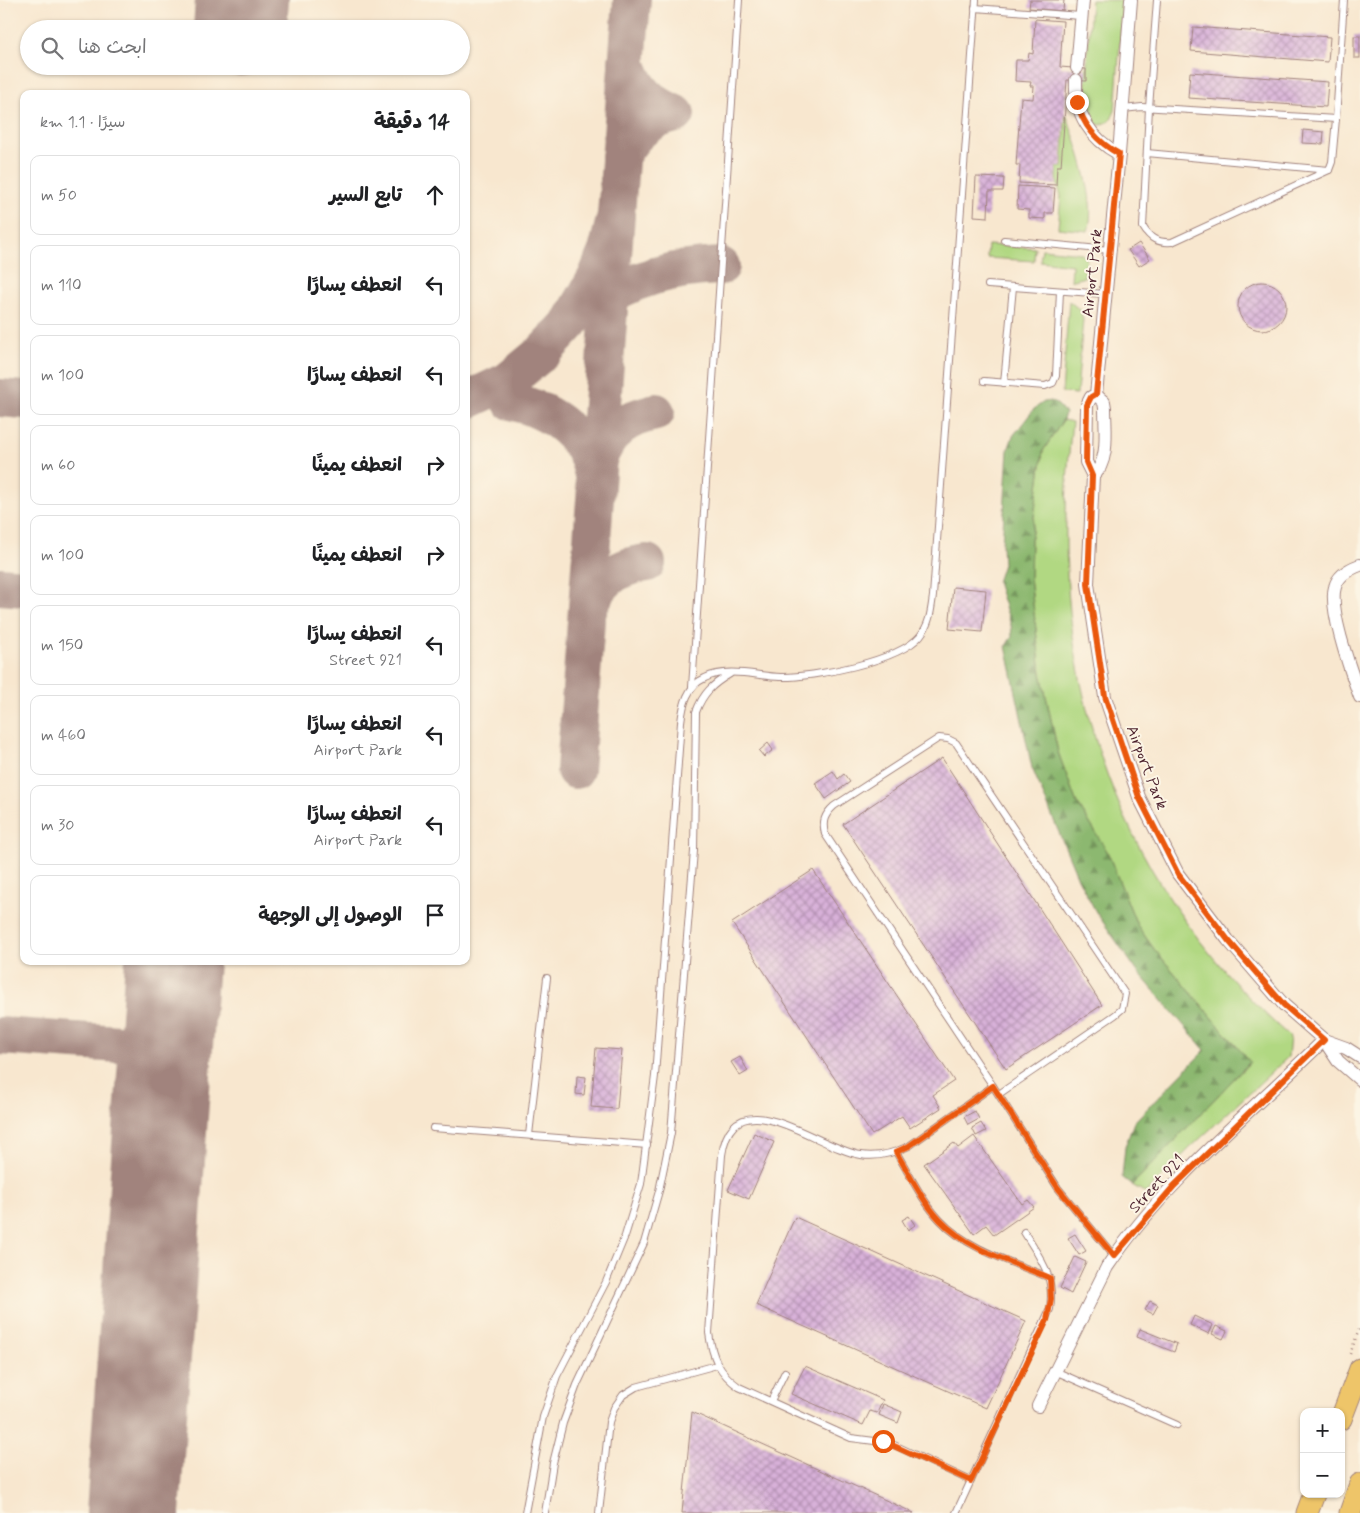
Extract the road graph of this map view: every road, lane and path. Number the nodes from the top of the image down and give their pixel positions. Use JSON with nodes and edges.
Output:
{"nodes":[{"id":1,"x":739,"y":0,"type":"edge"},
{"id":2,"x":976,"y":0,"type":"edge"},
{"id":3,"x":1083,"y":0,"type":"edge"},
{"id":4,"x":1131,"y":0,"type":"edge"},
{"id":5,"x":1157,"y":0,"type":"edge"},
{"id":6,"x":1344,"y":0,"type":"edge"},
{"id":7,"x":975,"y":8,"type":"junction"},
{"id":8,"x":1081,"y":16,"type":"junction"},
{"id":9,"x":1149,"y":108,"type":"junction"},
{"id":10,"x":1123,"y":109,"type":"junction"},
{"id":11,"x":1336,"y":119,"type":"junction"},
{"id":12,"x":1147,"y":153,"type":"junction"},
{"id":13,"x":1119,"y":154,"type":"junction"},
{"id":14,"x":1329,"y":170,"type":"junction"},
{"id":15,"x":1004,"y":240,"type":"dead end"},
{"id":16,"x":1110,"y":250,"type":"junction"},
{"id":17,"x":988,"y":285,"type":"dead end"},
{"id":18,"x":1013,"y":287,"type":"junction"},
{"id":19,"x":1060,"y":291,"type":"junction"},
{"id":20,"x":1105,"y":294,"type":"junction"},
{"id":21,"x":984,"y":381,"type":"dead end"},
{"id":22,"x":1004,"y":383,"type":"junction"},
{"id":23,"x":1096,"y":394,"type":"junction"},
{"id":24,"x":1092,"y":476,"type":"junction"},
{"id":25,"x":1360,"y":565,"type":"edge"},
{"id":26,"x":731,"y":673,"type":"junction"},
{"id":27,"x":692,"y":687,"type":"junction"},
{"id":28,"x":1360,"y":696,"type":"edge"},
{"id":29,"x":547,"y":978,"type":"dead end"},
{"id":30,"x":1324,"y":1040,"type":"junction"},
{"id":31,"x":1360,"y":1057,"type":"edge"},
{"id":32,"x":1360,"y":1080,"type":"edge"},
{"id":33,"x":993,"y":1086,"type":"junction"},
{"id":34,"x":999,"y":1094,"type":"junction"},
{"id":35,"x":433,"y":1128,"type":"dead end"},
{"id":36,"x":529,"y":1135,"type":"junction"},
{"id":37,"x":647,"y":1145,"type":"junction"},
{"id":38,"x":896,"y":1152,"type":"junction"},
{"id":39,"x":1024,"y":1232,"type":"dead end"},
{"id":40,"x":1114,"y":1256,"type":"junction"},
{"id":41,"x":1050,"y":1278,"type":"junction"},
{"id":42,"x":717,"y":1365,"type":"junction"},
{"id":43,"x":1360,"y":1369,"type":"edge"},
{"id":44,"x":1055,"y":1371,"type":"junction"},
{"id":45,"x":785,"y":1372,"type":"dead end"},
{"id":46,"x":771,"y":1401,"type":"junction"},
{"id":47,"x":1038,"y":1406,"type":"dead end"},
{"id":48,"x":1345,"y":1409,"type":"edge"},
{"id":49,"x":1177,"y":1425,"type":"dead end"},
{"id":50,"x":971,"y":1481,"type":"junction"},
{"id":51,"x":1360,"y":1484,"type":"edge"},
{"id":52,"x":1313,"y":1498,"type":"edge"},
{"id":53,"x":525,"y":1513,"type":"edge"},
{"id":54,"x":545,"y":1513,"type":"edge"},
{"id":55,"x":599,"y":1513,"type":"edge"},
{"id":56,"x":956,"y":1513,"type":"edge"},
{"id":57,"x":1307,"y":1513,"type":"edge"},
{"id":58,"x":1350,"y":1513,"type":"edge"}],
"edges":[{"from":1,"to":27,"type":"lane"},
{"from":2,"to":7,"type":"lane"},
{"from":3,"to":8,"type":"street"},
{"from":4,"to":10,"type":"street","name":"Airport Park"},
{"from":5,"to":9,"type":"lane"},
{"from":6,"to":11,"type":"lane"},
{"from":7,"to":8,"type":"lane"},
{"from":7,"to":26,"type":"lane"},
{"from":8,"to":13,"type":"street"},
{"from":9,"to":10,"type":"lane"},
{"from":9,"to":11,"type":"lane"},
{"from":9,"to":12,"type":"lane"},
{"from":10,"to":13,"type":"street","name":"Airport Park"},
{"from":11,"to":14,"type":"lane"},
{"from":12,"to":14,"type":"lane"},
{"from":12,"to":14,"type":"lane"},
{"from":13,"to":16,"type":"street","name":"Airport Park"},
{"from":15,"to":16,"type":"lane"},
{"from":16,"to":20,"type":"street","name":"Airport Park"},
{"from":17,"to":18,"type":"lane"},
{"from":18,"to":19,"type":"lane"},
{"from":18,"to":22,"type":"lane"},
{"from":19,"to":20,"type":"lane"},
{"from":19,"to":22,"type":"lane"},
{"from":20,"to":23,"type":"street","name":"Airport Park"},
{"from":21,"to":22,"type":"lane"},
{"from":23,"to":24,"type":"street","name":"Airport Park"},
{"from":23,"to":24,"type":"street","name":"Airport Park"},
{"from":24,"to":30,"type":"street","name":"Airport Park"},
{"from":25,"to":28,"type":"street"},
{"from":26,"to":27,"type":"lane"},
{"from":26,"to":54,"type":"lane"},
{"from":27,"to":37,"type":"lane"},
{"from":29,"to":36,"type":"lane"},
{"from":30,"to":31,"type":"street","name":"Airport Park"},
{"from":30,"to":32,"type":"street","name":"Airport Park"},
{"from":30,"to":40,"type":"street","name":"Street 921"},
{"from":33,"to":34,"type":"lane"},
{"from":33,"to":34,"type":"lane"},
{"from":33,"to":38,"type":"lane"},
{"from":34,"to":40,"type":"lane"},
{"from":35,"to":36,"type":"lane"},
{"from":36,"to":37,"type":"lane"},
{"from":37,"to":53,"type":"lane"},
{"from":38,"to":41,"type":"lane"},
{"from":38,"to":42,"type":"lane"},
{"from":39,"to":41,"type":"lane"},
{"from":40,"to":44,"type":"street","name":"Street 921"},
{"from":41,"to":50,"type":"lane"},
{"from":42,"to":46,"type":"lane"},
{"from":42,"to":55,"type":"lane"},
{"from":43,"to":48,"type":"highway"},
{"from":44,"to":47,"type":"street","name":"Street 921"},
{"from":44,"to":49,"type":"lane"},
{"from":45,"to":46,"type":"lane"},
{"from":46,"to":50,"type":"lane"},
{"from":50,"to":56,"type":"lane"},
{"from":51,"to":58,"type":"highway"},
{"from":52,"to":57,"type":"highway"}]}
